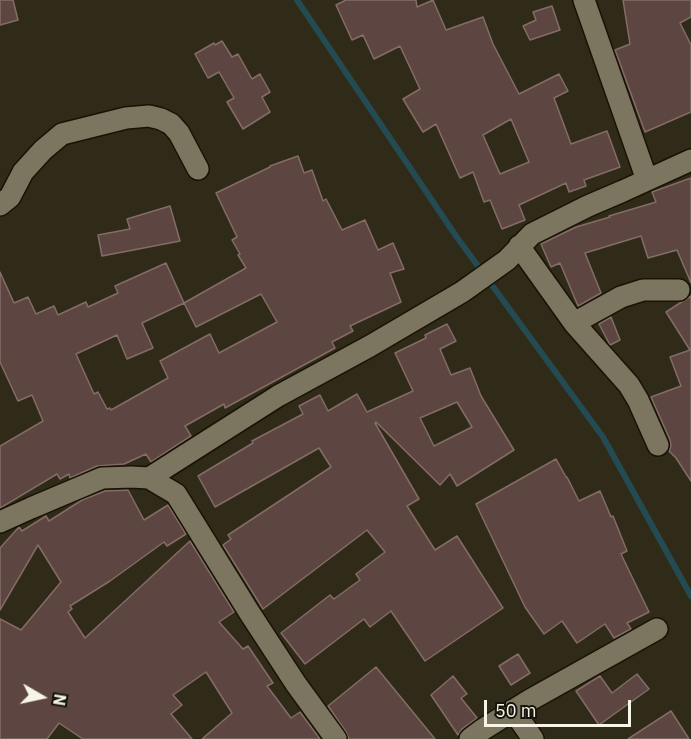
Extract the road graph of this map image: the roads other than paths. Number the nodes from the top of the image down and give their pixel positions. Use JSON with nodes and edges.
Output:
{"nodes":[{"id":1,"x":584,"y":0,"type":"edge"},
{"id":2,"x":691,"y":160,"type":"edge"},
{"id":3,"x":198,"y":170,"type":"dead end"},
{"id":4,"x":647,"y":180,"type":"junction"},
{"id":5,"x":0,"y":205,"type":"edge"},
{"id":6,"x":513,"y":253,"type":"junction"},
{"id":7,"x":679,"y":290,"type":"dead end"},
{"id":8,"x":574,"y":323,"type":"junction"},
{"id":9,"x":658,"y":445,"type":"dead end"},
{"id":10,"x":149,"y":478,"type":"junction"},
{"id":11,"x":0,"y":522,"type":"edge"},
{"id":12,"x":657,"y":629,"type":"dead end"},
{"id":13,"x":513,"y":710,"type":"junction"},
{"id":14,"x":336,"y":739,"type":"edge"},
{"id":15,"x":470,"y":739,"type":"edge"},
{"id":16,"x":533,"y":739,"type":"edge"}],
"edges":[{"from":1,"to":4,"type":"street"},
{"from":2,"to":4,"type":"street"},
{"from":3,"to":5,"type":"street"},
{"from":4,"to":6,"type":"street"},
{"from":6,"to":8,"type":"street"},
{"from":6,"to":10,"type":"street"},
{"from":7,"to":8,"type":"street"},
{"from":8,"to":9,"type":"street"},
{"from":10,"to":11,"type":"street"},
{"from":10,"to":14,"type":"street"},
{"from":12,"to":13,"type":"street"},
{"from":13,"to":15,"type":"street"},
{"from":13,"to":16,"type":"street"}]}
